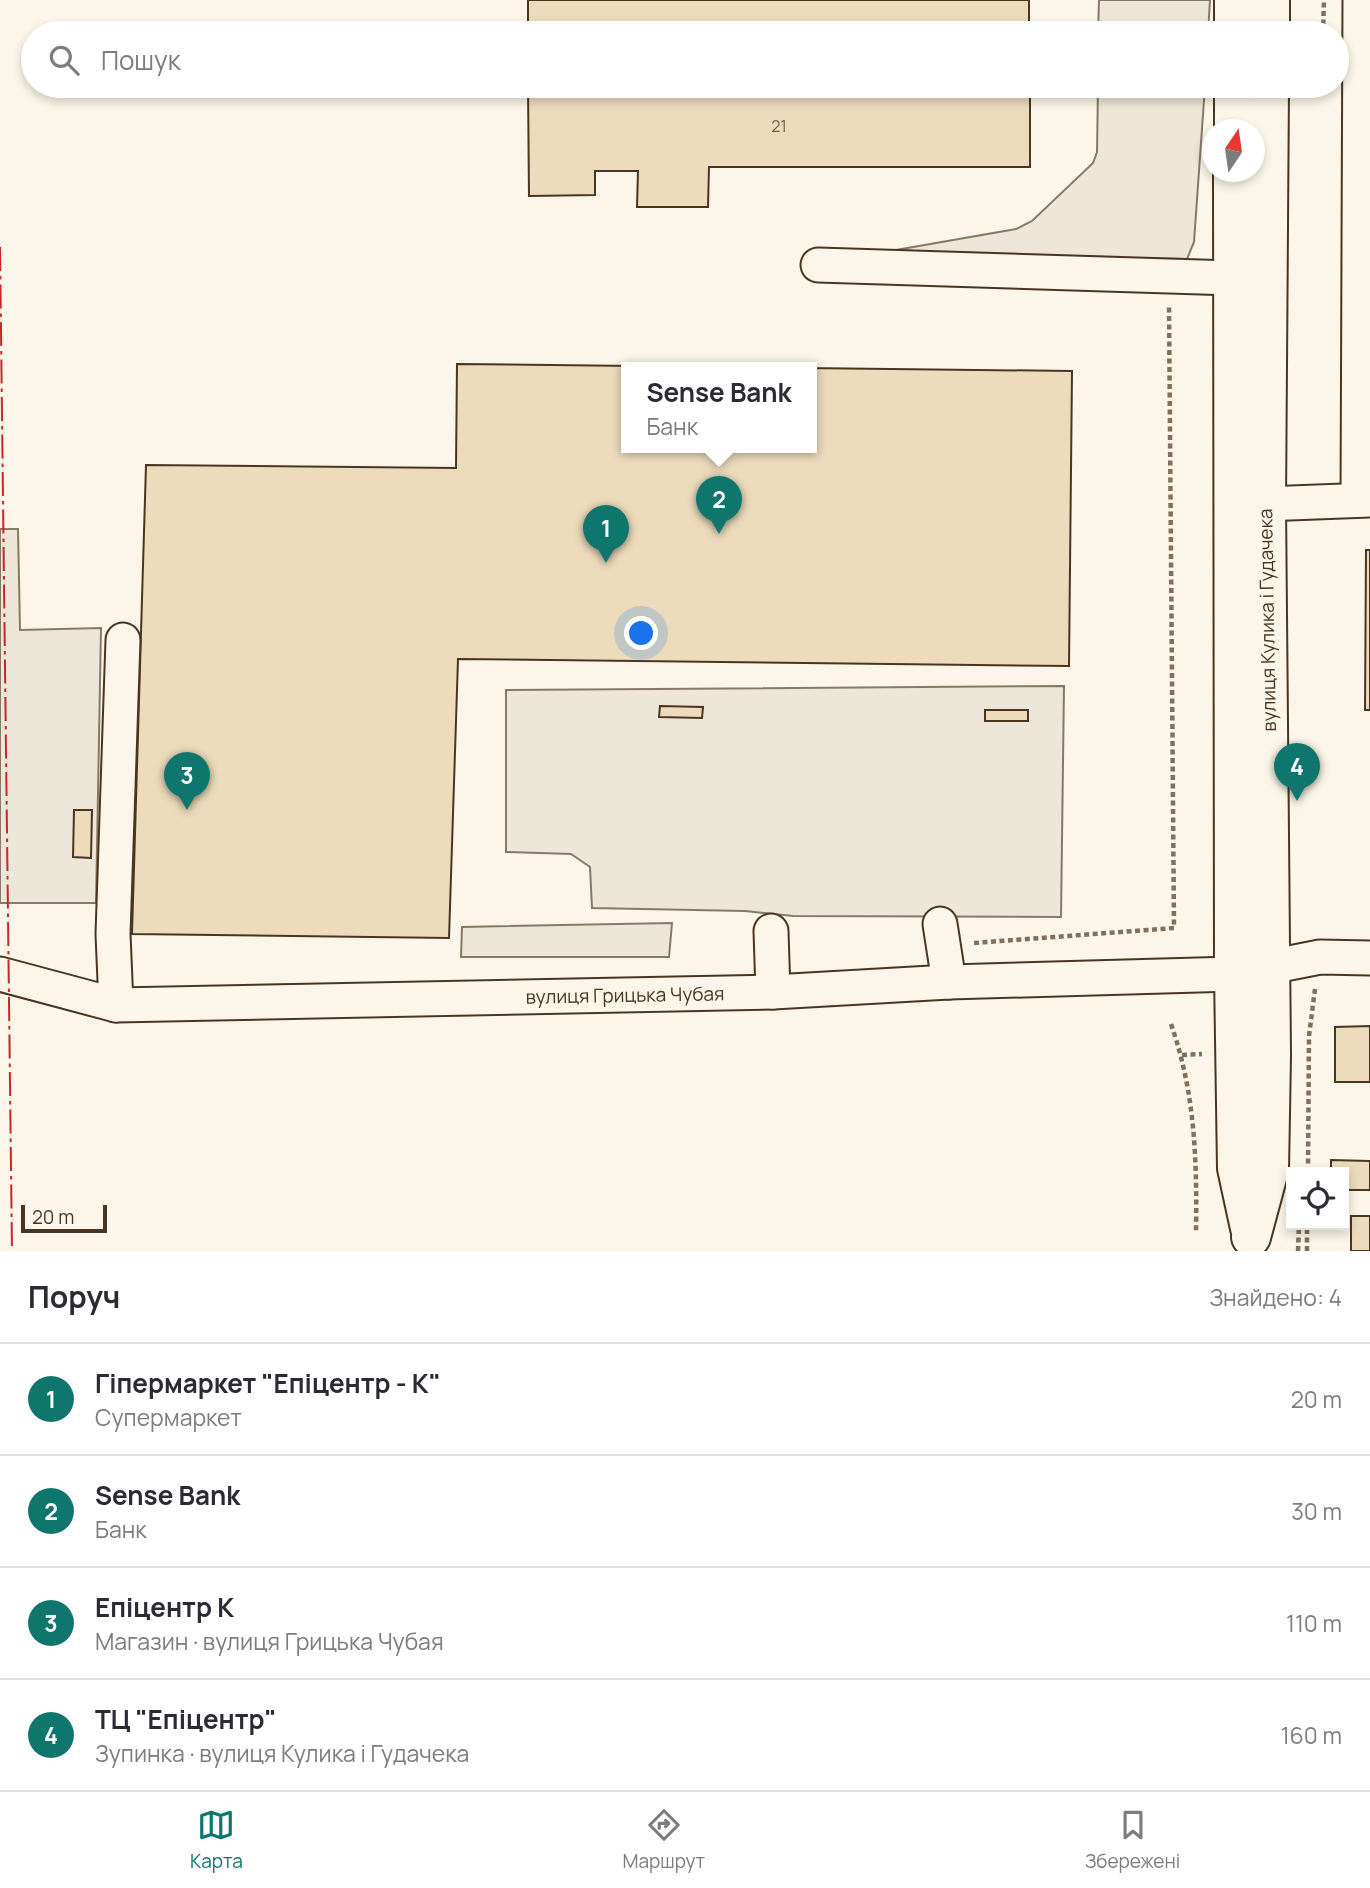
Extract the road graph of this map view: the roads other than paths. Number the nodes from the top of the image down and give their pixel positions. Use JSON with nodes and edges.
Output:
{"nodes":[{"id":1,"x":1234,"y":0,"type":"edge"},
{"id":2,"x":1270,"y":0,"type":"edge"},
{"id":3,"x":1360,"y":0,"type":"edge"},
{"id":4,"x":1234,"y":21,"type":"edge"},
{"id":5,"x":1270,"y":21,"type":"edge"},
{"id":6,"x":1349,"y":59,"type":"edge"},
{"id":7,"x":1349,"y":91,"type":"edge"},
{"id":8,"x":1234,"y":98,"type":"edge"},
{"id":9,"x":1269,"y":98,"type":"edge"},
{"id":10,"x":1234,"y":119,"type":"edge"},
{"id":11,"x":1233,"y":182,"type":"edge"},
{"id":12,"x":818,"y":265,"type":"dead end"},
{"id":13,"x":1233,"y":278,"type":"junction"},
{"id":14,"x":1364,"y":500,"type":"edge"},
{"id":15,"x":1265,"y":504,"type":"junction"},
{"id":16,"x":123,"y":640,"type":"dead end"},
{"id":17,"x":771,"y":931,"type":"dead end"},
{"id":18,"x":953,"y":934,"type":"road end"},
{"id":19,"x":1370,"y":958,"type":"edge"},
{"id":20,"x":1252,"y":970,"type":"junction"},
{"id":21,"x":0,"y":974,"type":"edge"},
{"id":22,"x":949,"y":982,"type":"junction"},
{"id":23,"x":773,"y":992,"type":"junction"},
{"id":24,"x":116,"y":1005,"type":"junction"},
{"id":25,"x":1251,"y":1244,"type":"edge"}],
"edges":[{"from":1,"to":4,"type":"main road"},
{"from":2,"to":5,"type":"main road"},
{"from":3,"to":6,"type":"street"},
{"from":7,"to":14,"type":"street"},
{"from":8,"to":10,"type":"main road"},
{"from":9,"to":15,"type":"main road","name":"вулиця Кулика і Гудачека"},
{"from":11,"to":13,"type":"main road","name":"вулиця Кулика і Гудачека"},
{"from":12,"to":13,"type":"street"},
{"from":13,"to":20,"type":"main road","name":"вулиця Кулика і Гудачека"},
{"from":14,"to":15,"type":"street"},
{"from":15,"to":20,"type":"main road","name":"вулиця Кулика і Гудачека"},
{"from":16,"to":24,"type":"street"},
{"from":17,"to":23,"type":"street"},
{"from":18,"to":22,"type":"street"},
{"from":19,"to":20,"type":"street","name":"вулиця Грицька Чубая"},
{"from":20,"to":22,"type":"street","name":"вулиця Грицька Чубая"},
{"from":20,"to":25,"type":"main road","name":"вулиця Кулика і Гудачека"},
{"from":21,"to":24,"type":"street","name":"вулиця Грицька Чубая"},
{"from":22,"to":23,"type":"street","name":"вулиця Грицька Чубая"},
{"from":23,"to":24,"type":"street","name":"вулиця Грицька Чубая"}]}
